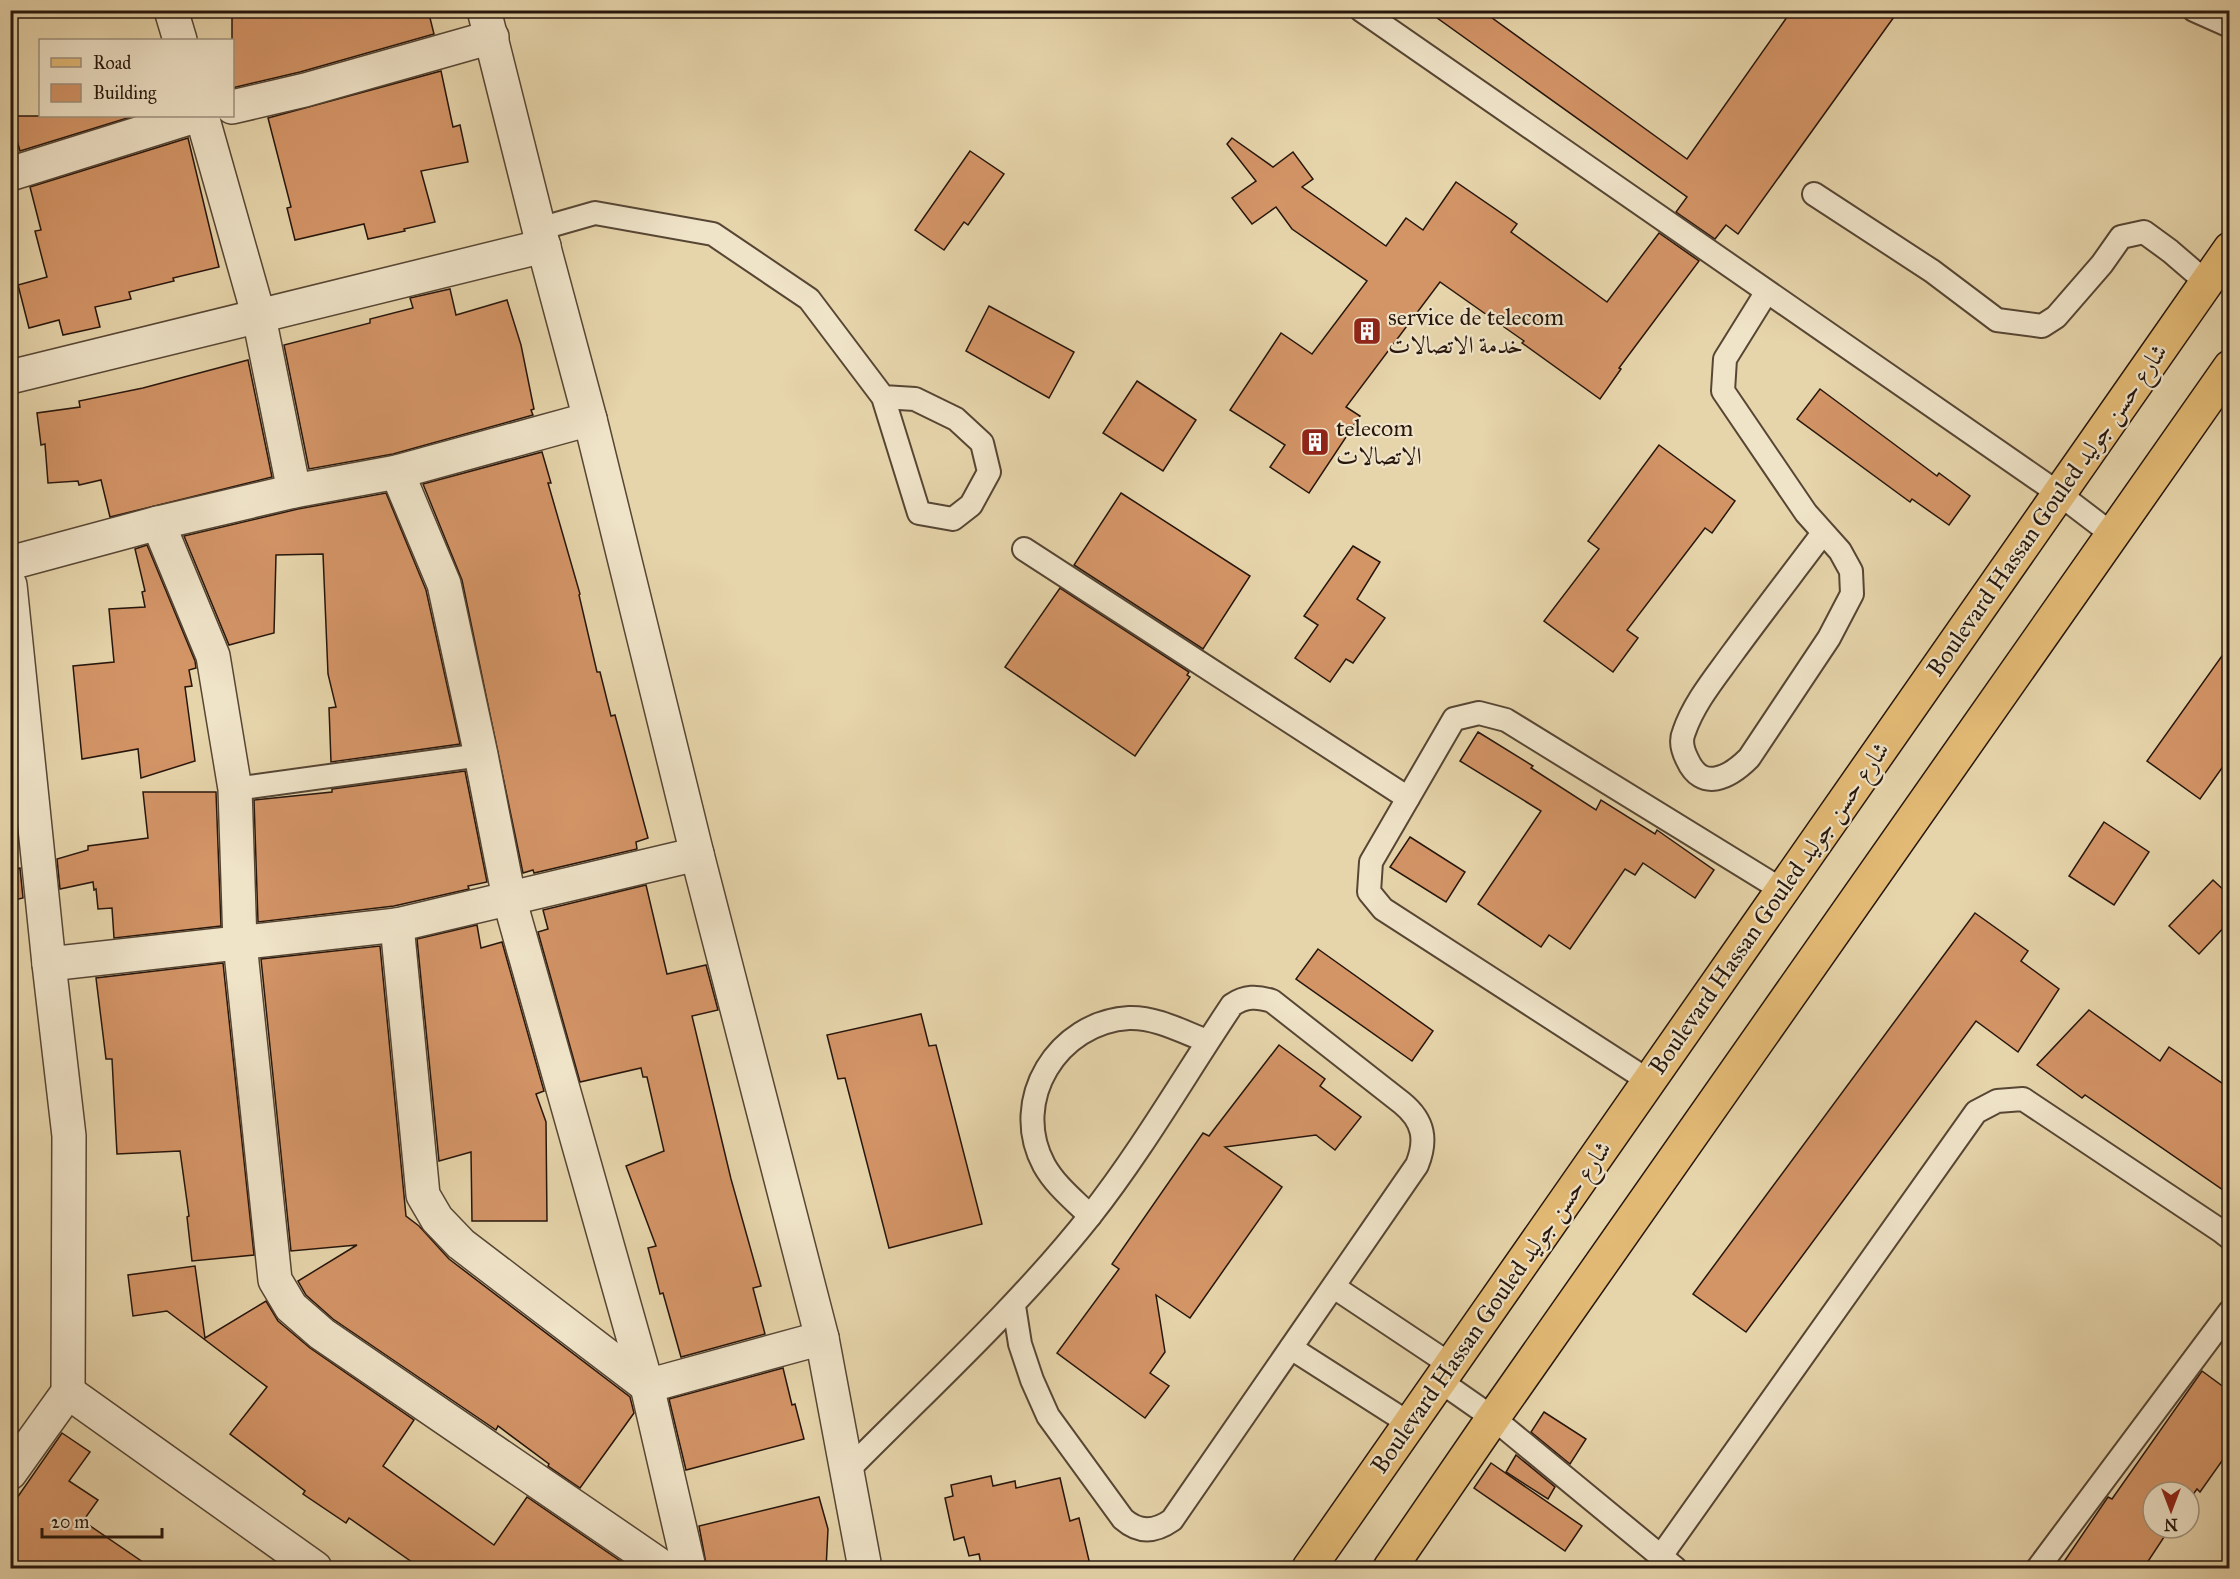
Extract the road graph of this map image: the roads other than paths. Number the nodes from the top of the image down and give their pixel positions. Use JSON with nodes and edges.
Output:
{"nodes":[{"id":1,"x":171,"y":10,"type":"edge"},
{"id":2,"x":1361,"y":10,"type":"edge"},
{"id":3,"x":2194,"y":10,"type":"edge"},
{"id":4,"x":488,"y":24,"type":"edge"},
{"id":5,"x":2229,"y":26,"type":"edge"},
{"id":6,"x":180,"y":39,"type":"edge"},
{"id":7,"x":234,"y":107,"type":"edge"},
{"id":8,"x":192,"y":117,"type":"edge"},
{"id":9,"x":202,"y":117,"type":"edge"},
{"id":10,"x":10,"y":174,"type":"edge"},
{"id":11,"x":1814,"y":194,"type":"dead end"},
{"id":12,"x":541,"y":238,"type":"junction"},
{"id":13,"x":2229,"y":249,"type":"edge"},
{"id":14,"x":2206,"y":282,"type":"junction"},
{"id":15,"x":1766,"y":293,"type":"junction"},
{"id":16,"x":259,"y":317,"type":"junction"},
{"id":17,"x":2229,"y":367,"type":"edge"},
{"id":18,"x":10,"y":377,"type":"edge"},
{"id":19,"x":883,"y":397,"type":"junction"},
{"id":20,"x":590,"y":419,"type":"junction"},
{"id":21,"x":397,"y":472,"type":"junction"},
{"id":22,"x":294,"y":491,"type":"junction"},
{"id":23,"x":2058,"y":493,"type":"junction"},
{"id":24,"x":158,"y":523,"type":"junction"},
{"id":25,"x":1823,"y":532,"type":"junction"},
{"id":26,"x":2113,"y":535,"type":"junction"},
{"id":27,"x":1024,"y":549,"type":"dead end"},
{"id":28,"x":10,"y":563,"type":"edge"},
{"id":29,"x":10,"y":585,"type":"edge"},
{"id":30,"x":481,"y":755,"type":"junction"},
{"id":31,"x":235,"y":789,"type":"junction"},
{"id":32,"x":1408,"y":798,"type":"junction"},
{"id":33,"x":697,"y":854,"type":"junction"},
{"id":34,"x":1782,"y":890,"type":"junction"},
{"id":35,"x":509,"y":898,"type":"junction"},
{"id":36,"x":397,"y":926,"type":"junction"},
{"id":37,"x":240,"y":943,"type":"junction"},
{"id":38,"x":49,"y":964,"type":"junction"},
{"id":39,"x":1207,"y":1041,"type":"junction"},
{"id":40,"x":1649,"y":1081,"type":"junction"},
{"id":41,"x":1090,"y":1216,"type":"junction"},
{"id":42,"x":2229,"y":1238,"type":"edge"},
{"id":43,"x":1334,"y":1287,"type":"junction"},
{"id":44,"x":1014,"y":1306,"type":"junction"},
{"id":45,"x":2229,"y":1311,"type":"edge"},
{"id":46,"x":822,"y":1338,"type":"junction"},
{"id":47,"x":1292,"y":1348,"type":"junction"},
{"id":48,"x":1445,"y":1373,"type":"junction"},
{"id":49,"x":647,"y":1386,"type":"junction"},
{"id":50,"x":68,"y":1392,"type":"junction"},
{"id":51,"x":1493,"y":1418,"type":"junction"},
{"id":52,"x":1410,"y":1424,"type":"junction"},
{"id":53,"x":848,"y":1470,"type":"junction"},
{"id":54,"x":10,"y":1473,"type":"edge"},
{"id":55,"x":1668,"y":1562,"type":"edge"},
{"id":56,"x":315,"y":1569,"type":"edge"},
{"id":57,"x":664,"y":1569,"type":"edge"},
{"id":58,"x":688,"y":1569,"type":"edge"},
{"id":59,"x":866,"y":1569,"type":"edge"},
{"id":60,"x":1309,"y":1569,"type":"edge"},
{"id":61,"x":1390,"y":1569,"type":"edge"},
{"id":62,"x":2038,"y":1569,"type":"edge"}],
"edges":[{"from":1,"to":6,"type":"street"},
{"from":2,"to":15,"type":"lane"},
{"from":3,"to":5,"type":"lane"},
{"from":4,"to":7,"type":"street"},
{"from":4,"to":12,"type":"street"},
{"from":8,"to":10,"type":"street"},
{"from":9,"to":16,"type":"street"},
{"from":11,"to":14,"type":"lane"},
{"from":12,"to":16,"type":"street"},
{"from":12,"to":19,"type":"lane"},
{"from":12,"to":20,"type":"street"},
{"from":13,"to":14,"type":"main road","name":"Boulevard Hassan Gouled شارع حسن جوليد"},
{"from":14,"to":23,"type":"main road","name":"Boulevard Hassan Gouled شارع حسن جوليد"},
{"from":15,"to":23,"type":"lane"},
{"from":15,"to":25,"type":"lane"},
{"from":16,"to":18,"type":"street"},
{"from":16,"to":22,"type":"street"},
{"from":17,"to":26,"type":"main road"},
{"from":19,"to":19,"type":"lane"},
{"from":20,"to":21,"type":"street"},
{"from":20,"to":33,"type":"street"},
{"from":21,"to":22,"type":"street"},
{"from":21,"to":30,"type":"street"},
{"from":22,"to":24,"type":"street"},
{"from":23,"to":26,"type":"lane"},
{"from":23,"to":34,"type":"main road","name":"Boulevard Hassan Gouled شارع حسن جوليد"},
{"from":24,"to":28,"type":"street"},
{"from":24,"to":31,"type":"street"},
{"from":25,"to":25,"type":"lane"},
{"from":26,"to":51,"type":"main road"},
{"from":27,"to":32,"type":"lane"},
{"from":29,"to":38,"type":"street"},
{"from":30,"to":31,"type":"lane"},
{"from":30,"to":35,"type":"street"},
{"from":31,"to":37,"type":"street"},
{"from":32,"to":34,"type":"lane"},
{"from":32,"to":40,"type":"lane"},
{"from":33,"to":35,"type":"street"},
{"from":33,"to":46,"type":"street"},
{"from":34,"to":40,"type":"main road","name":"Boulevard Hassan Gouled شارع حسن جوليد"},
{"from":35,"to":36,"type":"street"},
{"from":35,"to":49,"type":"street"},
{"from":36,"to":37,"type":"street"},
{"from":36,"to":49,"type":"street"},
{"from":37,"to":38,"type":"street"},
{"from":37,"to":57,"type":"street"},
{"from":38,"to":50,"type":"street"},
{"from":39,"to":41,"type":"lane"},
{"from":39,"to":41,"type":"lane"},
{"from":39,"to":43,"type":"lane"},
{"from":40,"to":48,"type":"main road","name":"Boulevard Hassan Gouled شارع حسن جوليد"},
{"from":41,"to":44,"type":"lane"},
{"from":42,"to":55,"type":"lane"},
{"from":43,"to":47,"type":"lane"},
{"from":43,"to":48,"type":"lane"},
{"from":44,"to":47,"type":"lane"},
{"from":44,"to":53,"type":"lane"},
{"from":45,"to":62,"type":"lane"},
{"from":46,"to":49,"type":"street"},
{"from":46,"to":53,"type":"street"},
{"from":47,"to":52,"type":"lane"},
{"from":48,"to":51,"type":"lane"},
{"from":48,"to":52,"type":"main road","name":"Boulevard Hassan Gouled شارع حسن جوليد"},
{"from":49,"to":58,"type":"street"},
{"from":50,"to":54,"type":"street"},
{"from":50,"to":56,"type":"street"},
{"from":51,"to":55,"type":"lane"},
{"from":51,"to":61,"type":"main road"},
{"from":52,"to":60,"type":"main road","name":"Boulevard Hassan Gouled شارع حسن جوليد"},
{"from":53,"to":59,"type":"street"}]}
